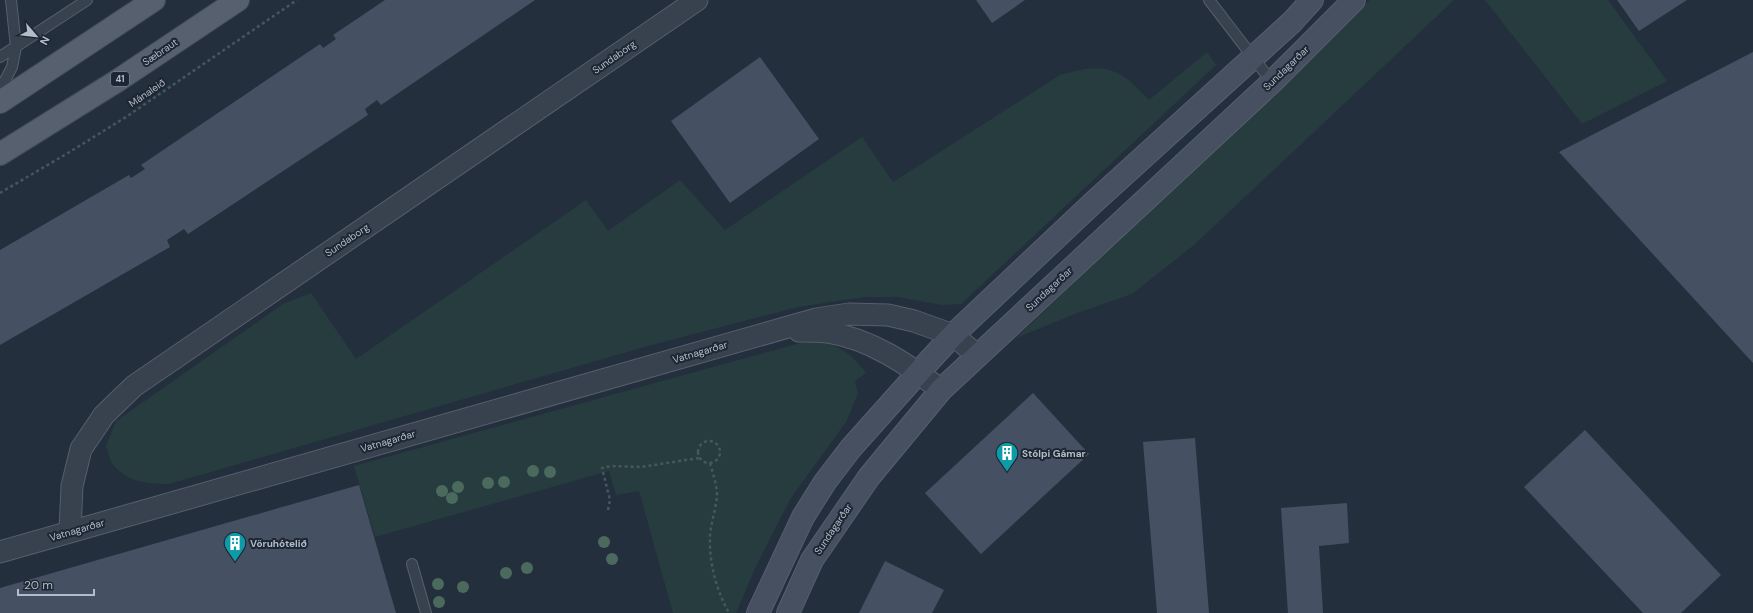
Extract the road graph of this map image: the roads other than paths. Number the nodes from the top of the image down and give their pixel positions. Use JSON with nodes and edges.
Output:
{"nodes":[{"id":1,"x":11,"y":0,"type":"edge"},
{"id":2,"x":87,"y":0,"type":"edge"},
{"id":3,"x":154,"y":0,"type":"edge"},
{"id":4,"x":238,"y":0,"type":"edge"},
{"id":5,"x":697,"y":0,"type":"edge"},
{"id":6,"x":1312,"y":0,"type":"edge"},
{"id":7,"x":1354,"y":0,"type":"edge"},
{"id":8,"x":1214,"y":2,"type":"edge"},
{"id":9,"x":16,"y":47,"type":"junction"},
{"id":10,"x":0,"y":57,"type":"edge"},
{"id":11,"x":1253,"y":58,"type":"junction"},
{"id":12,"x":1272,"y":82,"type":"junction"},
{"id":13,"x":0,"y":90,"type":"edge"},
{"id":14,"x":0,"y":102,"type":"edge"},
{"id":15,"x":0,"y":154,"type":"edge"},
{"id":16,"x":776,"y":330,"type":"junction"},
{"id":17,"x":953,"y":335,"type":"junction"},
{"id":18,"x":978,"y":356,"type":"junction"},
{"id":19,"x":918,"y":373,"type":"junction"},
{"id":20,"x":941,"y":390,"type":"junction"},
{"id":21,"x":70,"y":531,"type":"junction"},
{"id":22,"x":0,"y":552,"type":"edge"},
{"id":23,"x":412,"y":564,"type":"dead end"},
{"id":24,"x":426,"y":613,"type":"edge"},
{"id":25,"x":758,"y":613,"type":"edge"},
{"id":26,"x":788,"y":613,"type":"edge"}],
"edges":[{"from":1,"to":9,"type":"lane"},
{"from":2,"to":9,"type":"lane"},
{"from":3,"to":14,"type":"main road"},
{"from":4,"to":15,"type":"main road","name":"Sæbraut","number":"41"},
{"from":5,"to":21,"type":"street","name":"Sundaborg"},
{"from":6,"to":11,"type":"main road"},
{"from":7,"to":12,"type":"main road","name":"Sundagarðar"},
{"from":8,"to":11,"type":"lane"},
{"from":9,"to":10,"type":"lane"},
{"from":9,"to":13,"type":"lane"},
{"from":11,"to":12,"type":"lane"},
{"from":11,"to":17,"type":"main road"},
{"from":12,"to":18,"type":"main road","name":"Sundagarðar"},
{"from":16,"to":17,"type":"street","name":"Vatnagarðar"},
{"from":16,"to":19,"type":"street","name":"Vatnagarðar"},
{"from":16,"to":21,"type":"street","name":"Vatnagarðar"},
{"from":17,"to":18,"type":"street","name":"Vatnagarðar"},
{"from":17,"to":19,"type":"main road"},
{"from":18,"to":20,"type":"main road","name":"Sundagarðar"},
{"from":19,"to":20,"type":"street","name":"Vatnagarðar"},
{"from":19,"to":25,"type":"main road"},
{"from":20,"to":26,"type":"main road","name":"Sundagarðar"},
{"from":21,"to":22,"type":"street","name":"Vatnagarðar"},
{"from":23,"to":24,"type":"lane"}]}
